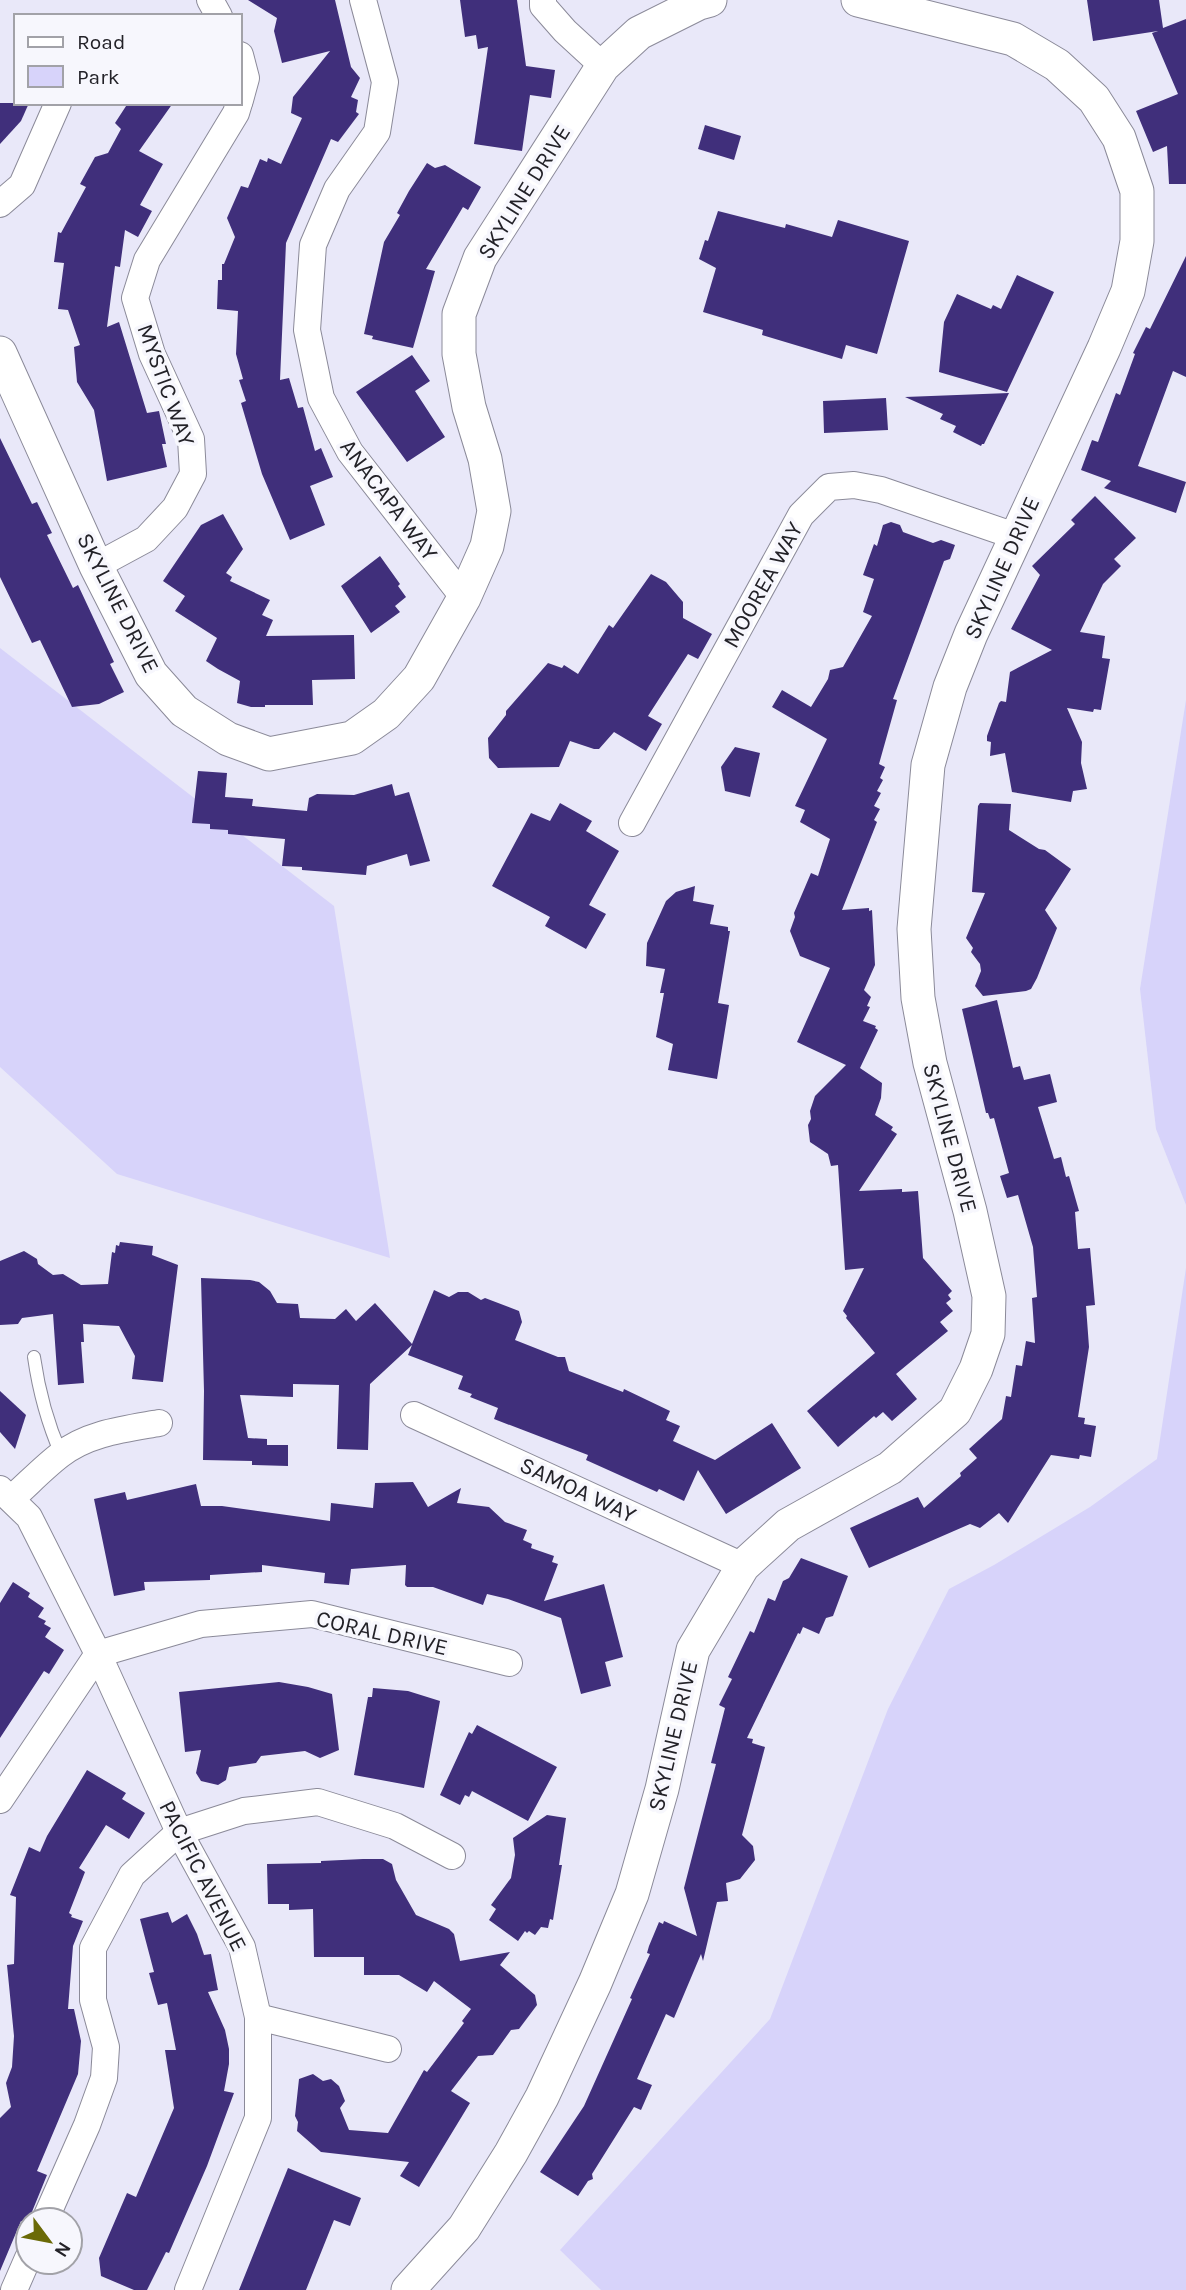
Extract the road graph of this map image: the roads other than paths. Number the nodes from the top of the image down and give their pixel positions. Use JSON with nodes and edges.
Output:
{"nodes":[{"id":1,"x":363,"y":0,"type":"edge"},
{"id":2,"x":542,"y":0,"type":"edge"},
{"id":3,"x":710,"y":0,"type":"edge"},
{"id":4,"x":858,"y":0,"type":"edge"},
{"id":5,"x":242,"y":63,"type":"edge"},
{"id":6,"x":603,"y":66,"type":"junction"},
{"id":7,"x":242,"y":92,"type":"edge"},
{"id":8,"x":57,"y":105,"type":"edge"},
{"id":9,"x":238,"y":105,"type":"edge"},
{"id":10,"x":0,"y":204,"type":"edge"},
{"id":11,"x":0,"y":353,"type":"edge"},
{"id":12,"x":1016,"y":536,"type":"junction"},
{"id":13,"x":96,"y":566,"type":"junction"},
{"id":14,"x":464,"y":598,"type":"junction"},
{"id":15,"x":632,"y":823,"type":"dead end"},
{"id":16,"x":34,"y":1357,"type":"dead end"},
{"id":17,"x":414,"y":1415,"type":"dead end"},
{"id":18,"x":159,"y":1423,"type":"dead end"},
{"id":19,"x":61,"y":1454,"type":"junction"},
{"id":20,"x":6,"y":1494,"type":"edge"},
{"id":21,"x":743,"y":1566,"type":"junction"},
{"id":22,"x":98,"y":1654,"type":"junction"},
{"id":23,"x":509,"y":1663,"type":"dead end"},
{"id":24,"x":0,"y":1800,"type":"edge"},
{"id":25,"x":179,"y":1832,"type":"junction"},
{"id":26,"x":452,"y":1856,"type":"dead end"},
{"id":27,"x":258,"y":2017,"type":"junction"},
{"id":28,"x":388,"y":2049,"type":"dead end"},
{"id":29,"x":51,"y":2206,"type":"edge"},
{"id":30,"x":188,"y":2290,"type":"edge"},
{"id":31,"x":408,"y":2290,"type":"edge"}],
"edges":[{"from":1,"to":14,"type":"street","name":"ANACAPA WAY"},
{"from":2,"to":6,"type":"street"},
{"from":3,"to":6,"type":"street","name":"SKYLINE DRIVE"},
{"from":4,"to":12,"type":"street","name":"SKYLINE DRIVE"},
{"from":5,"to":7,"type":"street","name":"MYSTIC WAY"},
{"from":6,"to":14,"type":"street","name":"SKYLINE DRIVE"},
{"from":8,"to":10,"type":"street"},
{"from":9,"to":13,"type":"street","name":"MYSTIC WAY"},
{"from":11,"to":13,"type":"street","name":"SKYLINE DRIVE"},
{"from":12,"to":15,"type":"street","name":"MOOREA WAY"},
{"from":12,"to":21,"type":"street","name":"SKYLINE DRIVE"},
{"from":13,"to":14,"type":"street","name":"SKYLINE DRIVE"},
{"from":16,"to":19,"type":"lane"},
{"from":17,"to":21,"type":"street","name":"SAMOA WAY"},
{"from":18,"to":19,"type":"street"},
{"from":19,"to":20,"type":"street"},
{"from":20,"to":22,"type":"street","name":"PACIFIC AVENUE"},
{"from":21,"to":31,"type":"street","name":"SKYLINE DRIVE"},
{"from":22,"to":23,"type":"street","name":"CORAL DRIVE"},
{"from":22,"to":24,"type":"street"},
{"from":22,"to":25,"type":"street","name":"PACIFIC AVENUE"},
{"from":25,"to":26,"type":"street"},
{"from":25,"to":27,"type":"street","name":"PACIFIC AVENUE"},
{"from":25,"to":29,"type":"street"},
{"from":27,"to":28,"type":"street"},
{"from":27,"to":30,"type":"street","name":"PACIFIC AVENUE"}]}
